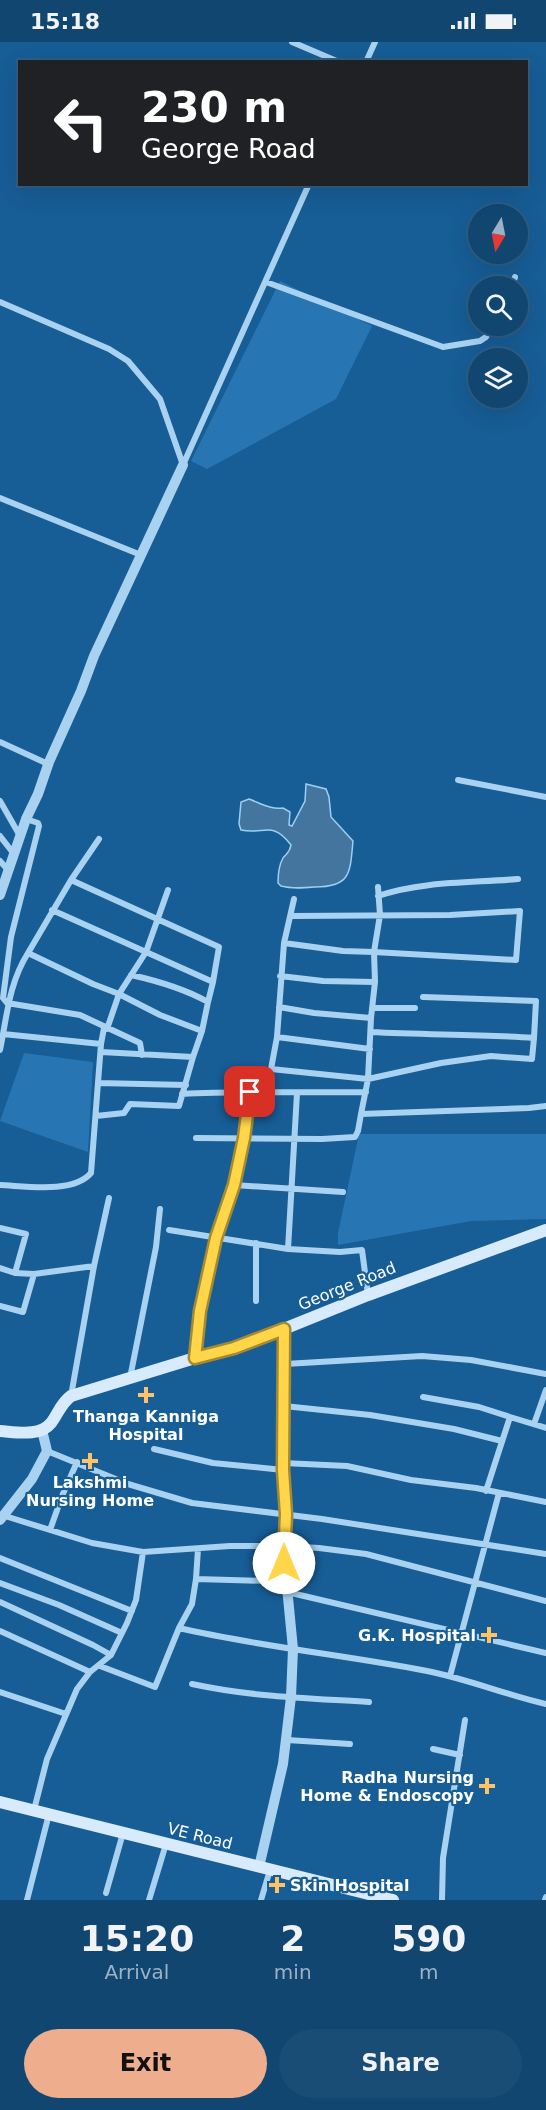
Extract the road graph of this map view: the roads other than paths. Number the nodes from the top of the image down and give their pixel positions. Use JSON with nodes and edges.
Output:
{"nodes":[{"id":1,"x":292,"y":42,"type":"edge"},
{"id":2,"x":375,"y":42,"type":"edge"},
{"id":3,"x":334,"y":60,"type":"edge"},
{"id":4,"x":367,"y":60,"type":"edge"},
{"id":5,"x":308,"y":186,"type":"edge"},
{"id":6,"x":266,"y":282,"type":"junction"},
{"id":7,"x":0,"y":302,"type":"edge"},
{"id":8,"x":487,"y":336,"type":"edge"},
{"id":9,"x":183,"y":465,"type":"junction"},
{"id":10,"x":0,"y":498,"type":"edge"},
{"id":11,"x":141,"y":555,"type":"junction"},
{"id":12,"x":0,"y":742,"type":"edge"},
{"id":13,"x":48,"y":764,"type":"junction"},
{"id":14,"x":459,"y":780,"type":"dead end"},
{"id":15,"x":546,"y":797,"type":"edge"},
{"id":16,"x":0,"y":801,"type":"edge"},
{"id":17,"x":26,"y":819,"type":"junction"},
{"id":18,"x":0,"y":836,"type":"edge"},
{"id":19,"x":20,"y":836,"type":"junction"},
{"id":20,"x":99,"y":839,"type":"dead end"},
{"id":21,"x":14,"y":854,"type":"junction"},
{"id":22,"x":0,"y":861,"type":"edge"},
{"id":23,"x":9,"y":870,"type":"junction"},
{"id":24,"x":518,"y":879,"type":"dead end"},
{"id":25,"x":71,"y":880,"type":"junction"},
{"id":26,"x":378,"y":887,"type":"dead end"},
{"id":27,"x":168,"y":890,"type":"dead end"},
{"id":28,"x":0,"y":896,"type":"edge"},
{"id":29,"x":378,"y":896,"type":"junction"},
{"id":30,"x":294,"y":899,"type":"dead end"},
{"id":31,"x":52,"y":910,"type":"junction"},
{"id":32,"x":380,"y":915,"type":"junction"},
{"id":33,"x":291,"y":916,"type":"junction"},
{"id":34,"x":156,"y":919,"type":"junction"},
{"id":35,"x":284,"y":943,"type":"junction"},
{"id":36,"x":146,"y":952,"type":"junction"},
{"id":37,"x":374,"y":952,"type":"junction"},
{"id":38,"x":28,"y":953,"type":"junction"},
{"id":39,"x":131,"y":975,"type":"junction"},
{"id":40,"x":280,"y":976,"type":"junction"},
{"id":41,"x":213,"y":981,"type":"junction"},
{"id":42,"x":375,"y":982,"type":"junction"},
{"id":43,"x":120,"y":994,"type":"junction"},
{"id":44,"x":423,"y":997,"type":"dead end"},
{"id":45,"x":208,"y":1002,"type":"junction"},
{"id":46,"x":7,"y":1003,"type":"junction"},
{"id":47,"x":279,"y":1006,"type":"junction"},
{"id":48,"x":372,"y":1008,"type":"junction"},
{"id":49,"x":415,"y":1008,"type":"dead end"},
{"id":50,"x":371,"y":1018,"type":"junction"},
{"id":51,"x":105,"y":1028,"type":"junction"},
{"id":52,"x":202,"y":1031,"type":"junction"},
{"id":53,"x":371,"y":1032,"type":"junction"},
{"id":54,"x":3,"y":1034,"type":"junction"},
{"id":55,"x":277,"y":1037,"type":"junction"},
{"id":56,"x":534,"y":1038,"type":"junction"},
{"id":57,"x":101,"y":1044,"type":"junction"},
{"id":58,"x":370,"y":1048,"type":"junction"},
{"id":59,"x":0,"y":1050,"type":"edge"},
{"id":60,"x":101,"y":1052,"type":"junction"},
{"id":61,"x":142,"y":1055,"type":"junction"},
{"id":62,"x":193,"y":1057,"type":"junction"},
{"id":63,"x":368,"y":1079,"type":"junction"},
{"id":64,"x":98,"y":1083,"type":"junction"},
{"id":65,"x":186,"y":1085,"type":"junction"},
{"id":66,"x":250,"y":1092,"type":"junction"},
{"id":67,"x":366,"y":1092,"type":"junction"},
{"id":68,"x":297,"y":1093,"type":"junction"},
{"id":69,"x":182,"y":1094,"type":"junction"},
{"id":70,"x":546,"y":1106,"type":"edge"},
{"id":71,"x":361,"y":1114,"type":"junction"},
{"id":72,"x":96,"y":1116,"type":"junction"},
{"id":73,"x":196,"y":1138,"type":"dead end"},
{"id":74,"x":244,"y":1138,"type":"junction"},
{"id":75,"x":294,"y":1139,"type":"junction"},
{"id":76,"x":0,"y":1185,"type":"edge"},
{"id":77,"x":234,"y":1185,"type":"junction"},
{"id":78,"x":291,"y":1189,"type":"junction"},
{"id":79,"x":343,"y":1192,"type":"dead end"},
{"id":80,"x":109,"y":1198,"type":"dead end"},
{"id":81,"x":160,"y":1209,"type":"dead end"},
{"id":82,"x":0,"y":1228,"type":"edge"},
{"id":83,"x":170,"y":1230,"type":"dead end"},
{"id":84,"x":546,"y":1230,"type":"edge"},
{"id":85,"x":216,"y":1238,"type":"junction"},
{"id":86,"x":256,"y":1243,"type":"junction"},
{"id":87,"x":288,"y":1249,"type":"junction"},
{"id":88,"x":94,"y":1266,"type":"junction"},
{"id":89,"x":0,"y":1268,"type":"edge"},
{"id":90,"x":15,"y":1273,"type":"junction"},
{"id":91,"x":34,"y":1274,"type":"junction"},
{"id":92,"x":368,"y":1295,"type":"junction"},
{"id":93,"x":256,"y":1301,"type":"dead end"},
{"id":94,"x":0,"y":1306,"type":"edge"},
{"id":95,"x":284,"y":1329,"type":"junction"},
{"id":96,"x":195,"y":1358,"type":"junction"},
{"id":97,"x":285,"y":1364,"type":"junction"},
{"id":98,"x":546,"y":1374,"type":"edge"},
{"id":99,"x":129,"y":1378,"type":"junction"},
{"id":100,"x":546,"y":1390,"type":"edge"},
{"id":101,"x":71,"y":1396,"type":"junction"},
{"id":102,"x":423,"y":1397,"type":"dead end"},
{"id":103,"x":284,"y":1406,"type":"junction"},
{"id":104,"x":510,"y":1416,"type":"junction"},
{"id":105,"x":534,"y":1424,"type":"junction"},
{"id":106,"x":546,"y":1428,"type":"edge"},
{"id":107,"x":42,"y":1430,"type":"junction"},
{"id":108,"x":0,"y":1431,"type":"edge"},
{"id":109,"x":502,"y":1441,"type":"junction"},
{"id":110,"x":154,"y":1449,"type":"dead end"},
{"id":111,"x":47,"y":1451,"type":"junction"},
{"id":112,"x":77,"y":1462,"type":"junction"},
{"id":113,"x":283,"y":1466,"type":"junction"},
{"id":114,"x":486,"y":1491,"type":"junction"},
{"id":115,"x":499,"y":1493,"type":"junction"},
{"id":116,"x":546,"y":1502,"type":"edge"},
{"id":117,"x":286,"y":1514,"type":"junction"},
{"id":118,"x":2,"y":1518,"type":"edge"},
{"id":119,"x":50,"y":1530,"type":"junction"},
{"id":120,"x":487,"y":1545,"type":"junction"},
{"id":121,"x":284,"y":1546,"type":"junction"},
{"id":122,"x":198,"y":1549,"type":"junction"},
{"id":123,"x":143,"y":1552,"type":"junction"},
{"id":124,"x":546,"y":1554,"type":"edge"},
{"id":125,"x":0,"y":1558,"type":"edge"},
{"id":126,"x":196,"y":1579,"type":"junction"},
{"id":127,"x":285,"y":1580,"type":"junction"},
{"id":128,"x":476,"y":1581,"type":"junction"},
{"id":129,"x":0,"y":1583,"type":"edge"},
{"id":130,"x":287,"y":1592,"type":"junction"},
{"id":131,"x":546,"y":1600,"type":"edge"},
{"id":132,"x":0,"y":1602,"type":"edge"},
{"id":133,"x":132,"y":1611,"type":"junction"},
{"id":134,"x":179,"y":1628,"type":"junction"},
{"id":135,"x":0,"y":1631,"type":"edge"},
{"id":136,"x":122,"y":1633,"type":"junction"},
{"id":137,"x":461,"y":1634,"type":"junction"},
{"id":138,"x":293,"y":1649,"type":"junction"},
{"id":139,"x":546,"y":1653,"type":"edge"},
{"id":140,"x":111,"y":1655,"type":"junction"},
{"id":141,"x":100,"y":1666,"type":"junction"},
{"id":142,"x":90,"y":1672,"type":"junction"},
{"id":143,"x":450,"y":1676,"type":"junction"},
{"id":144,"x":192,"y":1684,"type":"dead end"},
{"id":145,"x":0,"y":1692,"type":"edge"},
{"id":146,"x":291,"y":1697,"type":"junction"},
{"id":147,"x":369,"y":1702,"type":"dead end"},
{"id":148,"x":546,"y":1704,"type":"edge"},
{"id":149,"x":66,"y":1714,"type":"junction"},
{"id":150,"x":465,"y":1720,"type":"dead end"},
{"id":151,"x":287,"y":1740,"type":"junction"},
{"id":152,"x":350,"y":1744,"type":"dead end"},
{"id":153,"x":434,"y":1749,"type":"dead end"},
{"id":154,"x":460,"y":1755,"type":"junction"},
{"id":155,"x":0,"y":1802,"type":"edge"},
{"id":156,"x":34,"y":1810,"type":"junction"},
{"id":157,"x":49,"y":1814,"type":"junction"},
{"id":158,"x":123,"y":1833,"type":"junction"},
{"id":159,"x":166,"y":1844,"type":"junction"},
{"id":160,"x":264,"y":1869,"type":"junction"},
{"id":161,"x":106,"y":1893,"type":"dead end"},
{"id":162,"x":27,"y":1900,"type":"edge"},
{"id":163,"x":149,"y":1900,"type":"edge"},
{"id":164,"x":261,"y":1900,"type":"edge"},
{"id":165,"x":393,"y":1900,"type":"edge"},
{"id":166,"x":442,"y":1900,"type":"edge"}],
"edges":[{"from":1,"to":3,"type":"street"},
{"from":2,"to":4,"type":"street"},
{"from":5,"to":6,"type":"street"},
{"from":6,"to":8,"type":"street"},
{"from":6,"to":9,"type":"street"},
{"from":7,"to":9,"type":"street"},
{"from":9,"to":11,"type":"street"},
{"from":10,"to":11,"type":"street"},
{"from":11,"to":13,"type":"street"},
{"from":12,"to":13,"type":"street"},
{"from":13,"to":17,"type":"street"},
{"from":14,"to":15,"type":"street"},
{"from":16,"to":19,"type":"street"},
{"from":17,"to":19,"type":"street"},
{"from":17,"to":46,"type":"street"},
{"from":18,"to":21,"type":"street"},
{"from":19,"to":21,"type":"street"},
{"from":20,"to":25,"type":"street"},
{"from":21,"to":23,"type":"street"},
{"from":22,"to":23,"type":"street"},
{"from":23,"to":28,"type":"street"},
{"from":24,"to":29,"type":"street"},
{"from":25,"to":31,"type":"street"},
{"from":25,"to":34,"type":"street"},
{"from":26,"to":29,"type":"street"},
{"from":27,"to":34,"type":"street"},
{"from":29,"to":32,"type":"street"},
{"from":30,"to":33,"type":"street"},
{"from":31,"to":36,"type":"street"},
{"from":31,"to":38,"type":"street"},
{"from":32,"to":33,"type":"street"},
{"from":32,"to":37,"type":"street"},
{"from":32,"to":37,"type":"street"},
{"from":33,"to":35,"type":"street"},
{"from":34,"to":36,"type":"street"},
{"from":34,"to":41,"type":"street"},
{"from":35,"to":37,"type":"street"},
{"from":35,"to":40,"type":"street"},
{"from":36,"to":39,"type":"street"},
{"from":36,"to":41,"type":"street"},
{"from":37,"to":42,"type":"street"},
{"from":38,"to":43,"type":"street"},
{"from":38,"to":46,"type":"street"},
{"from":39,"to":43,"type":"street"},
{"from":39,"to":45,"type":"street"},
{"from":40,"to":42,"type":"street"},
{"from":40,"to":47,"type":"street"},
{"from":41,"to":45,"type":"street"},
{"from":42,"to":48,"type":"street"},
{"from":43,"to":51,"type":"street"},
{"from":43,"to":52,"type":"street"},
{"from":44,"to":56,"type":"street"},
{"from":45,"to":52,"type":"street"},
{"from":46,"to":51,"type":"street"},
{"from":46,"to":54,"type":"street"},
{"from":47,"to":50,"type":"street"},
{"from":47,"to":55,"type":"street"},
{"from":48,"to":49,"type":"street"},
{"from":48,"to":50,"type":"street"},
{"from":50,"to":53,"type":"street"},
{"from":51,"to":57,"type":"street"},
{"from":51,"to":61,"type":"street"},
{"from":52,"to":62,"type":"street"},
{"from":53,"to":56,"type":"street"},
{"from":53,"to":58,"type":"street"},
{"from":54,"to":57,"type":"street"},
{"from":54,"to":59,"type":"street"},
{"from":55,"to":58,"type":"street"},
{"from":55,"to":63,"type":"street"},
{"from":56,"to":63,"type":"street"},
{"from":57,"to":60,"type":"street"},
{"from":58,"to":63,"type":"street"},
{"from":60,"to":61,"type":"street"},
{"from":60,"to":64,"type":"street"},
{"from":61,"to":62,"type":"street"},
{"from":62,"to":65,"type":"street"},
{"from":63,"to":67,"type":"street"},
{"from":64,"to":65,"type":"street"},
{"from":64,"to":72,"type":"street"},
{"from":65,"to":69,"type":"street"},
{"from":66,"to":68,"type":"street"},
{"from":66,"to":69,"type":"street"},
{"from":66,"to":74,"type":"street"},
{"from":67,"to":68,"type":"street"},
{"from":67,"to":71,"type":"street"},
{"from":68,"to":75,"type":"street"},
{"from":69,"to":72,"type":"street"},
{"from":70,"to":71,"type":"street"},
{"from":71,"to":75,"type":"street"},
{"from":72,"to":76,"type":"street"},
{"from":73,"to":74,"type":"street"},
{"from":74,"to":75,"type":"street"},
{"from":74,"to":77,"type":"street"},
{"from":75,"to":78,"type":"street"},
{"from":77,"to":78,"type":"street"},
{"from":77,"to":85,"type":"street"},
{"from":78,"to":79,"type":"street"},
{"from":78,"to":87,"type":"street"},
{"from":80,"to":88,"type":"street"},
{"from":81,"to":99,"type":"street"},
{"from":82,"to":90,"type":"street"},
{"from":83,"to":85,"type":"street"},
{"from":84,"to":92,"type":"main road","name":"George Road"},
{"from":85,"to":86,"type":"street"},
{"from":85,"to":96,"type":"street"},
{"from":86,"to":87,"type":"street"},
{"from":86,"to":93,"type":"street"},
{"from":87,"to":92,"type":"street"},
{"from":88,"to":91,"type":"street"},
{"from":88,"to":101,"type":"street"},
{"from":89,"to":90,"type":"street"},
{"from":90,"to":91,"type":"street"},
{"from":91,"to":94,"type":"street"},
{"from":92,"to":95,"type":"main road","name":"George Road"},
{"from":95,"to":96,"type":"main road","name":"George Road"},
{"from":95,"to":97,"type":"street"},
{"from":96,"to":99,"type":"main road","name":"George Road"},
{"from":97,"to":98,"type":"street"},
{"from":97,"to":103,"type":"street"},
{"from":99,"to":101,"type":"main road","name":"George Road"},
{"from":100,"to":105,"type":"street"},
{"from":101,"to":107,"type":"main road"},
{"from":102,"to":104,"type":"street"},
{"from":103,"to":109,"type":"street"},
{"from":103,"to":113,"type":"street"},
{"from":104,"to":105,"type":"street"},
{"from":104,"to":109,"type":"street"},
{"from":105,"to":106,"type":"street"},
{"from":107,"to":108,"type":"main road"},
{"from":107,"to":111,"type":"street"},
{"from":109,"to":114,"type":"street"},
{"from":110,"to":113,"type":"street"},
{"from":111,"to":112,"type":"street"},
{"from":111,"to":118,"type":"street"},
{"from":112,"to":117,"type":"street"},
{"from":112,"to":119,"type":"street"},
{"from":113,"to":114,"type":"street"},
{"from":113,"to":117,"type":"street"},
{"from":114,"to":115,"type":"street"},
{"from":115,"to":116,"type":"street"},
{"from":115,"to":120,"type":"street"},
{"from":117,"to":120,"type":"street"},
{"from":117,"to":121,"type":"street"},
{"from":118,"to":119,"type":"street"},
{"from":119,"to":123,"type":"street"},
{"from":120,"to":124,"type":"street"},
{"from":120,"to":128,"type":"street"},
{"from":121,"to":122,"type":"street"},
{"from":121,"to":127,"type":"street"},
{"from":121,"to":128,"type":"street"},
{"from":122,"to":123,"type":"street"},
{"from":122,"to":126,"type":"street"},
{"from":123,"to":133,"type":"street"},
{"from":125,"to":133,"type":"street"},
{"from":126,"to":127,"type":"street"},
{"from":126,"to":134,"type":"street"},
{"from":127,"to":130,"type":"street"},
{"from":128,"to":131,"type":"street"},
{"from":128,"to":137,"type":"street"},
{"from":129,"to":136,"type":"street"},
{"from":130,"to":137,"type":"street"},
{"from":130,"to":138,"type":"street"},
{"from":132,"to":140,"type":"street"},
{"from":133,"to":136,"type":"street"},
{"from":134,"to":138,"type":"street"},
{"from":134,"to":141,"type":"street"},
{"from":135,"to":142,"type":"street"},
{"from":136,"to":140,"type":"street"},
{"from":137,"to":139,"type":"street"},
{"from":137,"to":143,"type":"street"},
{"from":138,"to":143,"type":"street"},
{"from":138,"to":146,"type":"street"},
{"from":140,"to":141,"type":"street"},
{"from":141,"to":142,"type":"street"},
{"from":142,"to":149,"type":"street"},
{"from":143,"to":148,"type":"street"},
{"from":144,"to":146,"type":"street"},
{"from":145,"to":149,"type":"street"},
{"from":146,"to":147,"type":"street"},
{"from":146,"to":151,"type":"street"},
{"from":149,"to":156,"type":"street"},
{"from":150,"to":154,"type":"street"},
{"from":151,"to":152,"type":"street"},
{"from":151,"to":160,"type":"street"},
{"from":153,"to":154,"type":"street"},
{"from":154,"to":166,"type":"street"},
{"from":155,"to":156,"type":"main road","name":"VE Road"},
{"from":156,"to":157,"type":"main road","name":"VE Road"},
{"from":157,"to":158,"type":"main road","name":"VE Road"},
{"from":157,"to":162,"type":"street"},
{"from":158,"to":159,"type":"main road","name":"VE Road"},
{"from":158,"to":161,"type":"street"},
{"from":159,"to":160,"type":"main road","name":"VE Road"},
{"from":159,"to":163,"type":"street"},
{"from":160,"to":164,"type":"street"},
{"from":160,"to":165,"type":"main road","name":"VE Road"}]}
